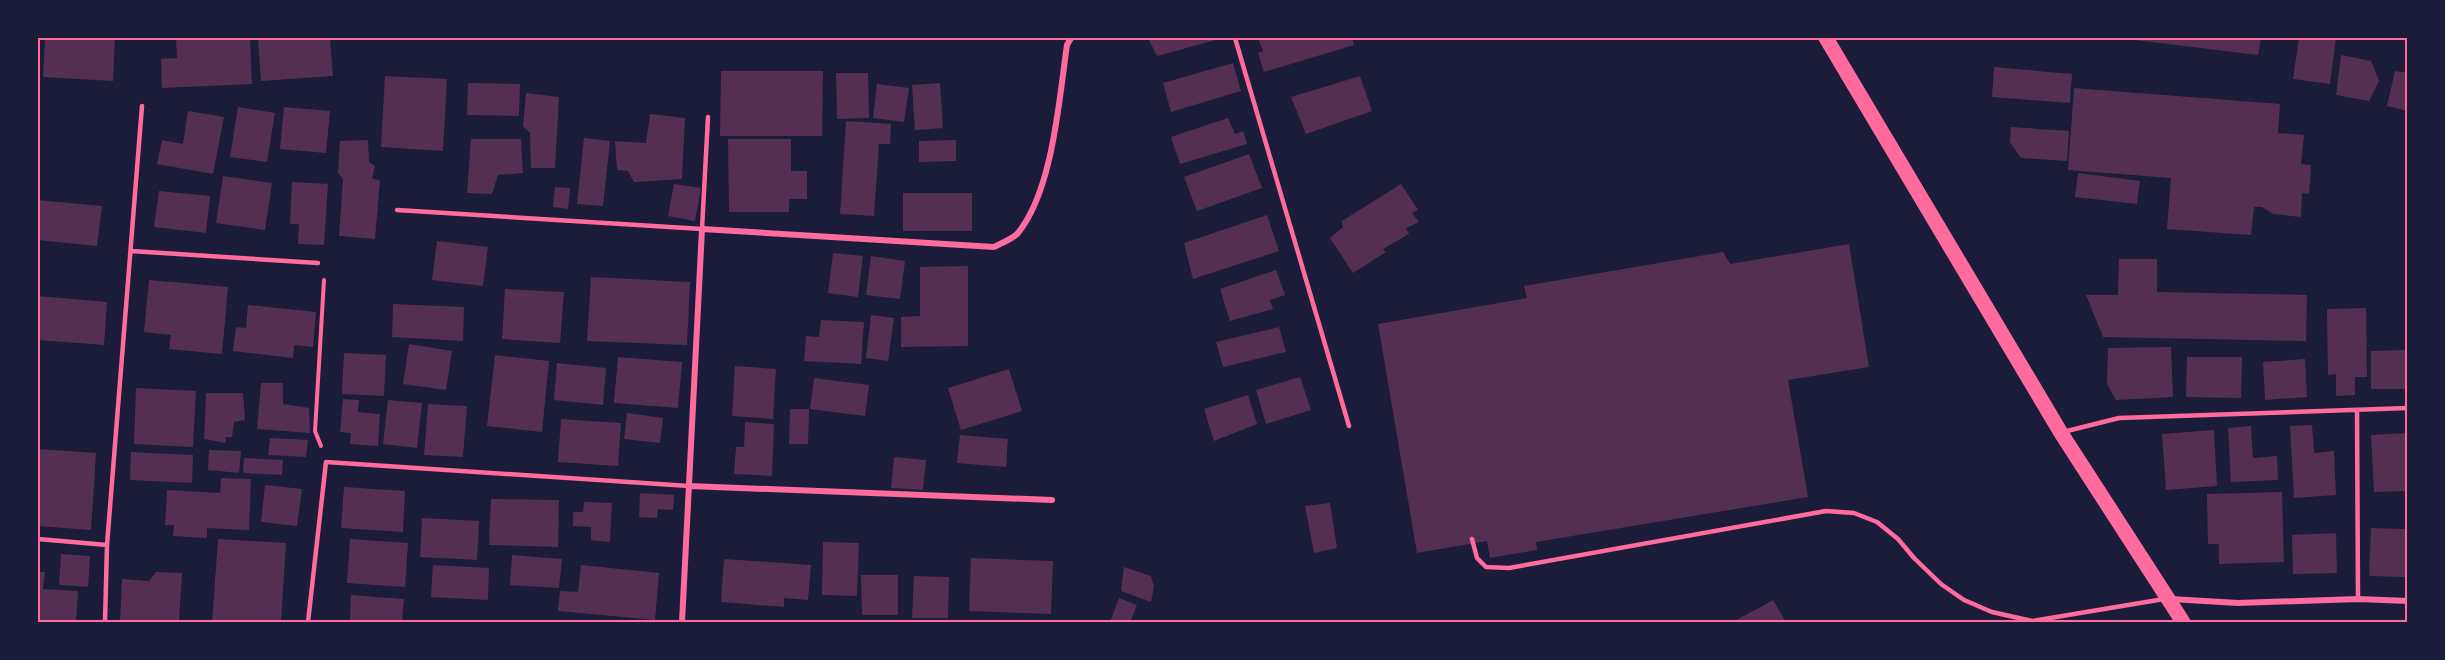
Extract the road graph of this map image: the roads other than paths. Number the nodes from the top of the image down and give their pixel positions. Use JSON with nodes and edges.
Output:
{"nodes":[{"id":1,"x":1071,"y":38,"type":"edge"},
{"id":2,"x":1235,"y":38,"type":"edge"},
{"id":3,"x":1826,"y":38,"type":"edge"},
{"id":4,"x":142,"y":106,"type":"dead end"},
{"id":5,"x":708,"y":117,"type":"dead end"},
{"id":6,"x":397,"y":210,"type":"dead end"},
{"id":7,"x":702,"y":229,"type":"junction"},
{"id":8,"x":131,"y":251,"type":"junction"},
{"id":9,"x":318,"y":263,"type":"road end"},
{"id":10,"x":2408,"y":408,"type":"edge"},
{"id":11,"x":2357,"y":410,"type":"junction"},
{"id":12,"x":1349,"y":426,"type":"dead end"},
{"id":13,"x":2061,"y":433,"type":"junction"},
{"id":14,"x":689,"y":486,"type":"junction"},
{"id":15,"x":1052,"y":500,"type":"dead end"},
{"id":16,"x":38,"y":539,"type":"edge"},
{"id":17,"x":1472,"y":539,"type":"dead end"},
{"id":18,"x":107,"y":545,"type":"junction"},
{"id":19,"x":2167,"y":599,"type":"junction"},
{"id":20,"x":2358,"y":599,"type":"junction"},
{"id":21,"x":2408,"y":601,"type":"edge"},
{"id":22,"x":105,"y":622,"type":"edge"},
{"id":23,"x":309,"y":622,"type":"edge"},
{"id":24,"x":682,"y":622,"type":"edge"},
{"id":25,"x":2183,"y":622,"type":"edge"}],
"edges":[{"from":1,"to":7,"type":"street"},
{"from":2,"to":12,"type":"lane"},
{"from":3,"to":13,"type":"main road"},
{"from":4,"to":8,"type":"lane"},
{"from":5,"to":7,"type":"lane"},
{"from":6,"to":7,"type":"lane"},
{"from":7,"to":14,"type":"street"},
{"from":8,"to":9,"type":"lane"},
{"from":8,"to":18,"type":"lane"},
{"from":10,"to":11,"type":"lane"},
{"from":11,"to":13,"type":"lane"},
{"from":11,"to":20,"type":"lane"},
{"from":13,"to":19,"type":"main road"},
{"from":14,"to":15,"type":"street"},
{"from":14,"to":23,"type":"lane"},
{"from":14,"to":24,"type":"street"},
{"from":16,"to":18,"type":"lane"},
{"from":17,"to":19,"type":"lane"},
{"from":18,"to":22,"type":"lane"},
{"from":19,"to":20,"type":"street"},
{"from":19,"to":25,"type":"main road"},
{"from":20,"to":21,"type":"street"}]}
